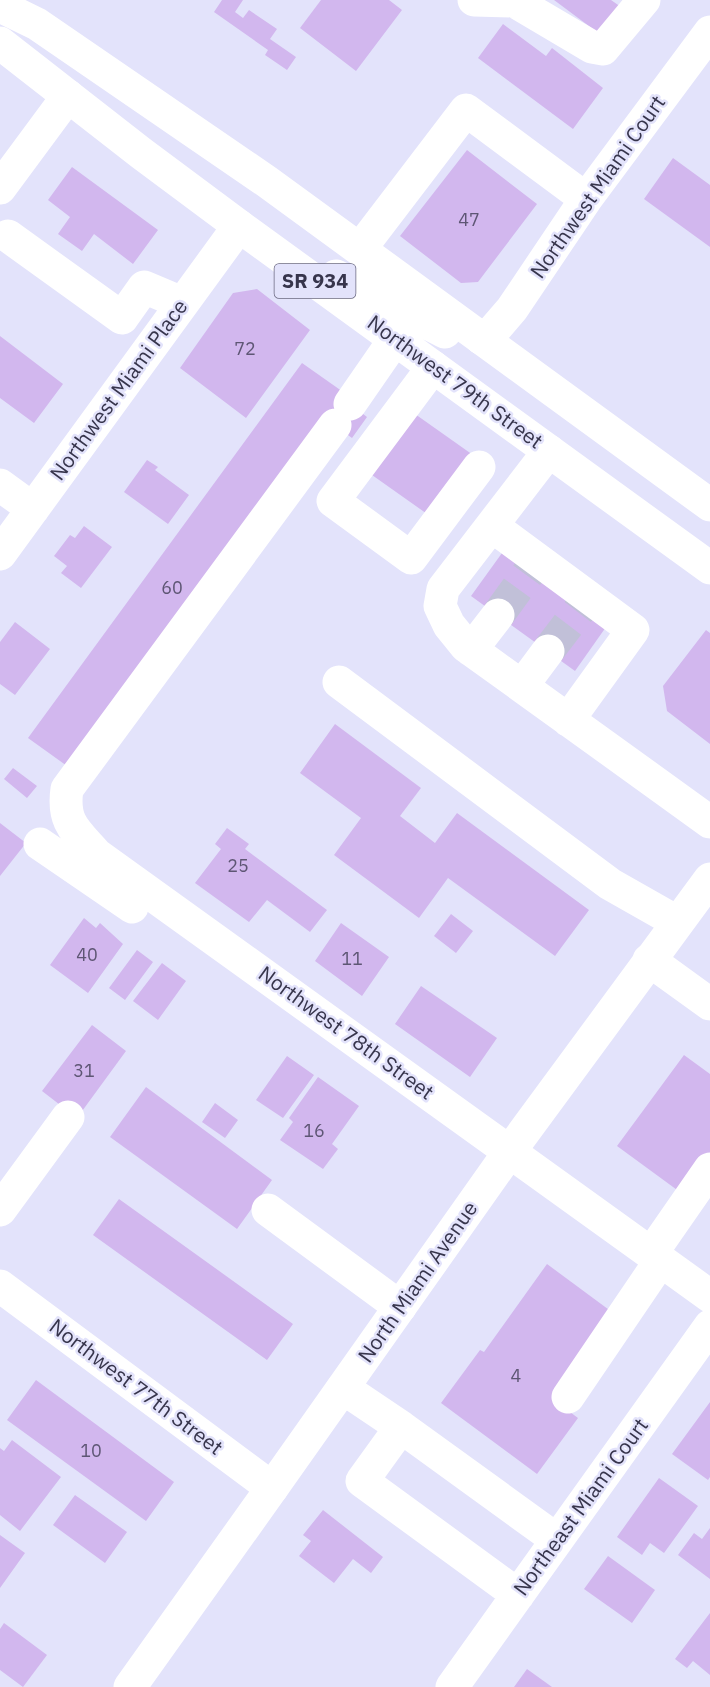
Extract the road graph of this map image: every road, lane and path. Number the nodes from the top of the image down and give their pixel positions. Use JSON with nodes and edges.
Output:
{"nodes":[{"id":1,"x":475,"y":0,"type":"edge"},
{"id":2,"x":644,"y":0,"type":"edge"},
{"id":3,"x":0,"y":6,"type":"edge"},
{"id":4,"x":710,"y":32,"type":"edge"},
{"id":5,"x":0,"y":43,"type":"edge"},
{"id":6,"x":68,"y":96,"type":"junction"},
{"id":7,"x":0,"y":188,"type":"edge"},
{"id":8,"x":586,"y":199,"type":"junction"},
{"id":9,"x":238,"y":226,"type":"junction"},
{"id":10,"x":8,"y":236,"type":"dead end"},
{"id":11,"x":360,"y":249,"type":"junction"},
{"id":12,"x":182,"y":303,"type":"junction"},
{"id":13,"x":395,"y":339,"type":"junction"},
{"id":14,"x":481,"y":339,"type":"junction"},
{"id":15,"x":434,"y":367,"type":"junction"},
{"id":16,"x":549,"y":451,"type":"junction"},
{"id":17,"x":479,"y":466,"type":"dead end"},
{"id":18,"x":0,"y":485,"type":"edge"},
{"id":19,"x":710,"y":505,"type":"edge"},
{"id":20,"x":33,"y":509,"type":"junction"},
{"id":21,"x":492,"y":526,"type":"junction"},
{"id":22,"x":0,"y":554,"type":"edge"},
{"id":23,"x":710,"y":568,"type":"edge"},
{"id":24,"x":498,"y":615,"type":"tunnel mouth"},
{"id":25,"x":471,"y":650,"type":"junction"},
{"id":26,"x":548,"y":651,"type":"tunnel mouth"},
{"id":27,"x":339,"y":682,"type":"dead end"},
{"id":28,"x":522,"y":686,"type":"junction"},
{"id":29,"x":568,"y":720,"type":"junction"},
{"id":30,"x":710,"y":822,"type":"edge"},
{"id":31,"x":40,"y":844,"type":"dead end"},
{"id":32,"x":710,"y":879,"type":"edge"},
{"id":33,"x":181,"y":914,"type":"junction"},
{"id":34,"x":677,"y":922,"type":"junction"},
{"id":35,"x":649,"y":960,"type":"junction"},
{"id":36,"x":710,"y":1004,"type":"edge"},
{"id":37,"x":68,"y":1117,"type":"dead end"},
{"id":38,"x":510,"y":1151,"type":"junction"},
{"id":39,"x":710,"y":1169,"type":"edge"},
{"id":40,"x":0,"y":1210,"type":"edge"},
{"id":41,"x":268,"y":1210,"type":"dead end"},
{"id":42,"x":656,"y":1257,"type":"junction"},
{"id":43,"x":0,"y":1286,"type":"edge"},
{"id":44,"x":710,"y":1296,"type":"edge"},
{"id":45,"x":400,"y":1307,"type":"junction"},
{"id":46,"x":710,"y":1326,"type":"edge"},
{"id":47,"x":343,"y":1388,"type":"junction"},
{"id":48,"x":568,"y":1397,"type":"dead end"},
{"id":49,"x":401,"y":1427,"type":"junction"},
{"id":50,"x":272,"y":1488,"type":"junction"},
{"id":51,"x":557,"y":1540,"type":"junction"},
{"id":52,"x":518,"y":1595,"type":"junction"},
{"id":53,"x":130,"y":1687,"type":"edge"},
{"id":54,"x":453,"y":1687,"type":"edge"}],
"edges":[{"from":1,"to":2,"type":"main road"},
{"from":3,"to":11,"type":"main road"},
{"from":4,"to":8,"type":"main road","name":"Northwest Miami Court"},
{"from":5,"to":6,"type":"main road","name":"Northwest 79th Street","number":"SR 934"},
{"from":6,"to":7,"type":"main road"},
{"from":6,"to":9,"type":"main road","name":"Northwest 79th Street","number":"SR 934"},
{"from":8,"to":11,"type":"main road"},
{"from":8,"to":14,"type":"main road","name":"Northwest Miami Court"},
{"from":9,"to":12,"type":"main road","name":"Northwest Miami Place"},
{"from":9,"to":13,"type":"main road","name":"Northwest 79th Street","number":"SR 934"},
{"from":9,"to":14,"type":"main road"},
{"from":10,"to":12,"type":"main road"},
{"from":11,"to":14,"type":"main road"},
{"from":12,"to":20,"type":"main road","name":"Northwest Miami Place"},
{"from":13,"to":15,"type":"main road","name":"Northwest 79th Street","number":"SR 934"},
{"from":13,"to":33,"type":"main road","name":"Northwest 78th Street"},
{"from":14,"to":19,"type":"main road"},
{"from":15,"to":16,"type":"main road","name":"Northwest 79th Street","number":"SR 934"},
{"from":15,"to":17,"type":"main road"},
{"from":16,"to":21,"type":"main road"},
{"from":16,"to":23,"type":"main road","name":"Northwest 79th Street","number":"SR 934"},
{"from":18,"to":20,"type":"main road"},
{"from":20,"to":22,"type":"main road","name":"Northwest Miami Place"},
{"from":21,"to":25,"type":"main road"},
{"from":21,"to":29,"type":"main road"},
{"from":24,"to":25,"type":"main road"},
{"from":25,"to":28,"type":"main road"},
{"from":26,"to":28,"type":"main road"},
{"from":27,"to":34,"type":"main road"},
{"from":28,"to":29,"type":"main road"},
{"from":29,"to":30,"type":"main road"},
{"from":31,"to":33,"type":"main road"},
{"from":32,"to":34,"type":"main road","name":"North Miami Avenue"},
{"from":33,"to":38,"type":"main road","name":"Northwest 78th Street"},
{"from":34,"to":35,"type":"main road","name":"North Miami Avenue"},
{"from":35,"to":36,"type":"main road"},
{"from":35,"to":38,"type":"main road","name":"North Miami Avenue"},
{"from":37,"to":40,"type":"main road"},
{"from":38,"to":42,"type":"main road","name":"Northwest 78th Street"},
{"from":38,"to":45,"type":"main road","name":"North Miami Avenue"},
{"from":39,"to":42,"type":"main road"},
{"from":41,"to":45,"type":"main road"},
{"from":42,"to":44,"type":"main road","name":"Northwest 78th Street"},
{"from":42,"to":48,"type":"main road"},
{"from":43,"to":50,"type":"main road","name":"Northwest 77th Street"},
{"from":45,"to":47,"type":"main road","name":"North Miami Avenue"},
{"from":46,"to":51,"type":"main road","name":"Northeast Miami Court"},
{"from":47,"to":49,"type":"main road"},
{"from":47,"to":50,"type":"main road","name":"North Miami Avenue"},
{"from":49,"to":51,"type":"main road"},
{"from":49,"to":52,"type":"main road"},
{"from":50,"to":53,"type":"main road","name":"North Miami Avenue"},
{"from":51,"to":52,"type":"main road","name":"Northeast Miami Court"},
{"from":52,"to":54,"type":"main road","name":"Northeast Miami Court"}]}
